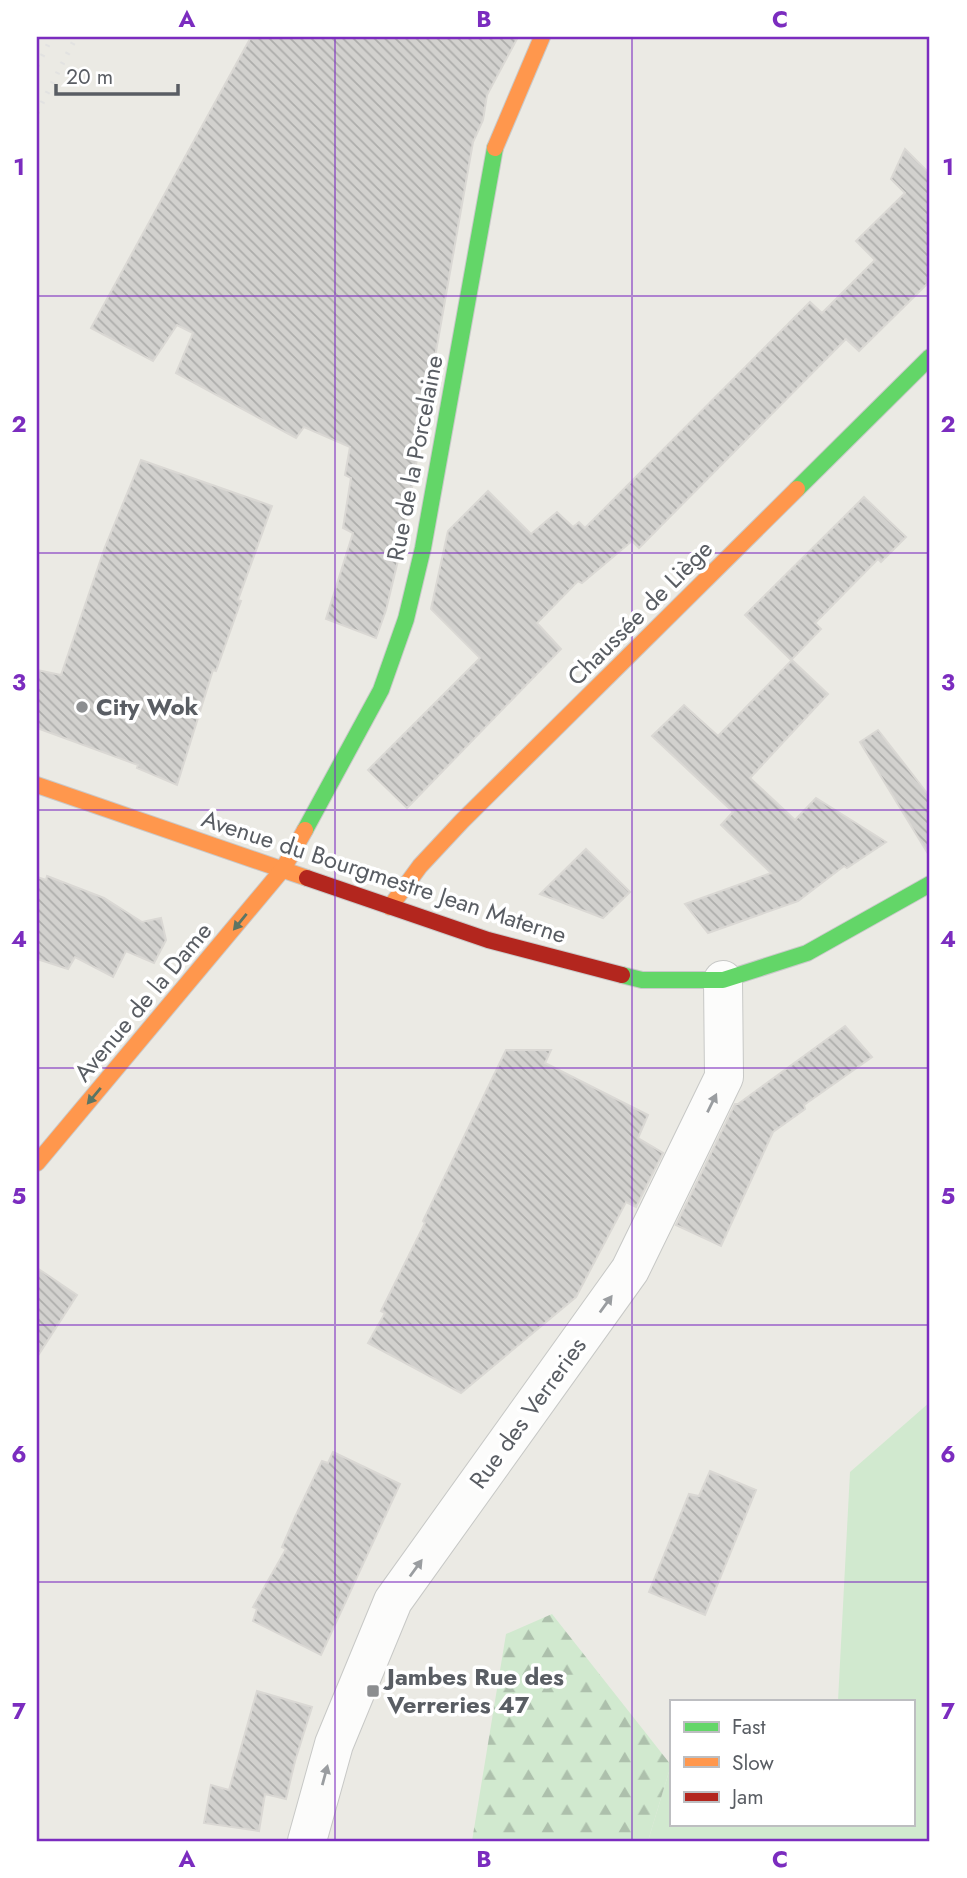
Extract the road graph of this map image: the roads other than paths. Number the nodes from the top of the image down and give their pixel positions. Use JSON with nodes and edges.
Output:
{"nodes":[{"id":1,"x":542,"y":37,"type":"edge"},
{"id":2,"x":930,"y":357,"type":"edge"},
{"id":3,"x":37,"y":785,"type":"edge"},
{"id":4,"x":283,"y":869,"type":"junction"},
{"id":5,"x":930,"y":884,"type":"edge"},
{"id":6,"x":390,"y":907,"type":"junction"},
{"id":7,"x":723,"y":980,"type":"junction"},
{"id":8,"x":37,"y":1163,"type":"edge"},
{"id":9,"x":307,"y":1841,"type":"edge"}],
"edges":[{"from":1,"to":4,"type":"street","name":"Rue de la Porcelaine"},
{"from":2,"to":6,"type":"street","name":"Chaussée de Liège"},
{"from":3,"to":4,"type":"street","name":"Avenue du Bourgmestre Jean Materne"},
{"from":4,"to":6,"type":"street","name":"Avenue du Bourgmestre Jean Materne"},
{"from":4,"to":8,"type":"street","name":"Avenue de la Dame","one_way":true},
{"from":5,"to":7,"type":"street","name":"Avenue du Bourgmestre Jean Materne"},
{"from":6,"to":7,"type":"street","name":"Avenue du Bourgmestre Jean Materne"},
{"from":9,"to":7,"type":"street","name":"Rue des Verreries","one_way":true}]}
